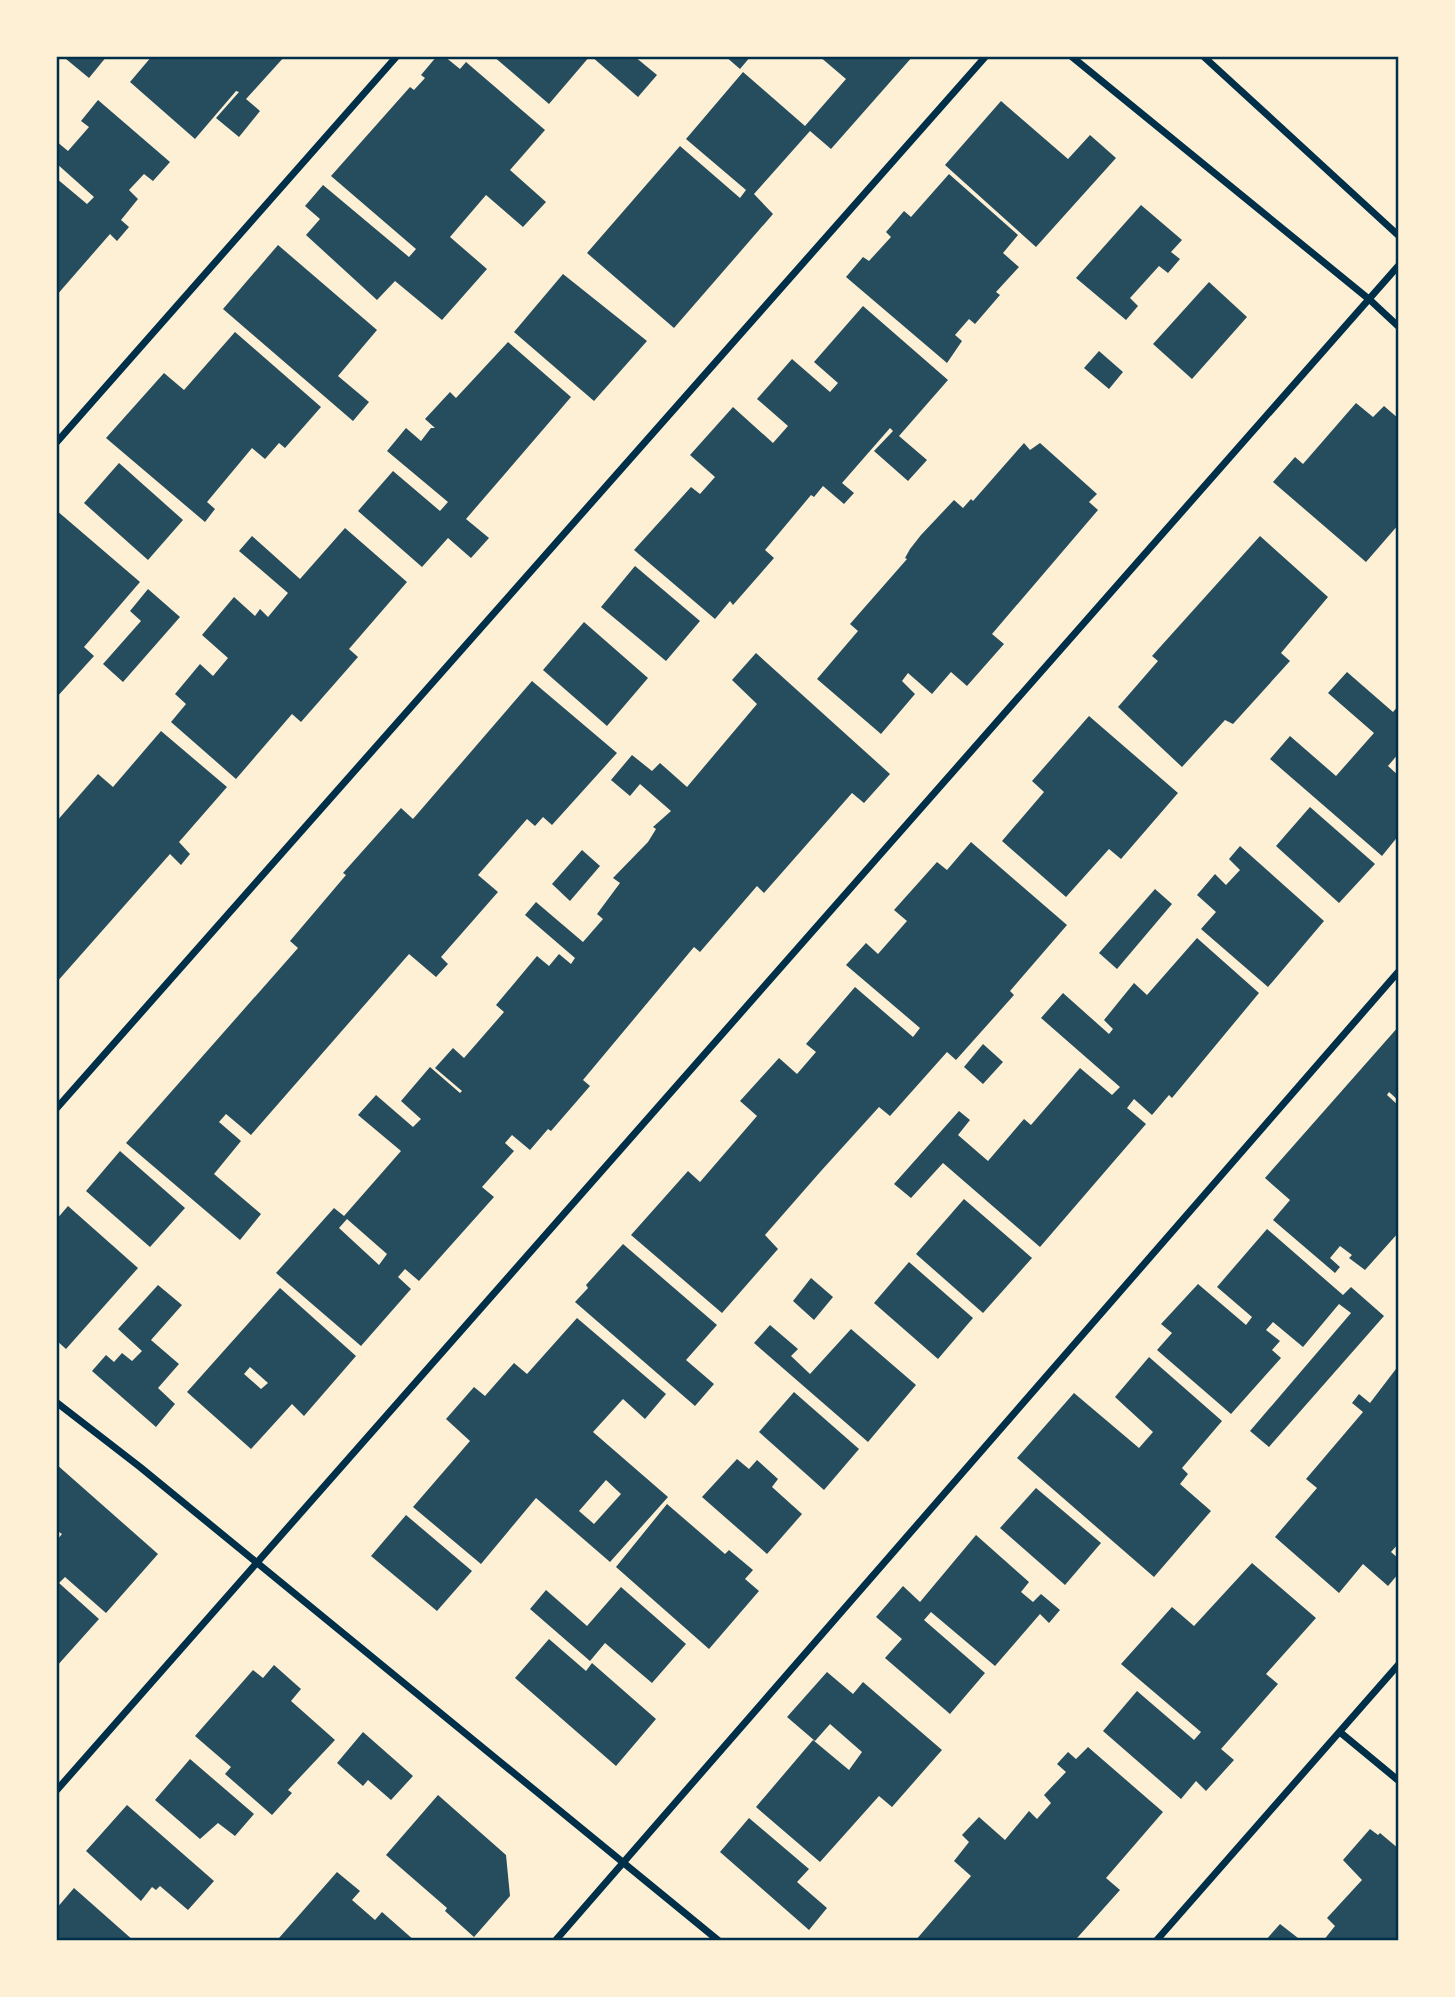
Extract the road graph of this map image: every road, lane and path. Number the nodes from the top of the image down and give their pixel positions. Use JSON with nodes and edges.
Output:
{"nodes":[{"id":1,"x":397,"y":56,"type":"edge"},
{"id":2,"x":985,"y":56,"type":"edge"},
{"id":3,"x":1071,"y":56,"type":"edge"},
{"id":4,"x":1203,"y":56,"type":"edge"},
{"id":5,"x":1399,"y":236,"type":"edge"},
{"id":6,"x":1399,"y":265,"type":"edge"},
{"id":7,"x":1370,"y":300,"type":"junction"},
{"id":8,"x":1399,"y":327,"type":"edge"},
{"id":9,"x":56,"y":443,"type":"edge"},
{"id":10,"x":1399,"y":971,"type":"edge"},
{"id":11,"x":56,"y":1109,"type":"edge"},
{"id":12,"x":56,"y":1402,"type":"edge"},
{"id":13,"x":259,"y":1564,"type":"junction"},
{"id":14,"x":1399,"y":1664,"type":"edge"},
{"id":15,"x":1341,"y":1733,"type":"junction"},
{"id":16,"x":1399,"y":1781,"type":"edge"},
{"id":17,"x":56,"y":1791,"type":"edge"},
{"id":18,"x":624,"y":1863,"type":"junction"},
{"id":19,"x":555,"y":1941,"type":"edge"},
{"id":20,"x":719,"y":1941,"type":"edge"},
{"id":21,"x":1156,"y":1941,"type":"edge"}],
"edges":[{"from":1,"to":9,"type":"street"},
{"from":2,"to":11,"type":"street"},
{"from":3,"to":7,"type":"street"},
{"from":4,"to":5,"type":"street"},
{"from":6,"to":7,"type":"street"},
{"from":7,"to":8,"type":"street"},
{"from":7,"to":13,"type":"street"},
{"from":10,"to":18,"type":"street"},
{"from":12,"to":13,"type":"street"},
{"from":13,"to":17,"type":"street"},
{"from":13,"to":18,"type":"street"},
{"from":14,"to":15,"type":"street"},
{"from":15,"to":16,"type":"street"},
{"from":15,"to":21,"type":"street"},
{"from":18,"to":19,"type":"street"},
{"from":18,"to":20,"type":"street"}]}
